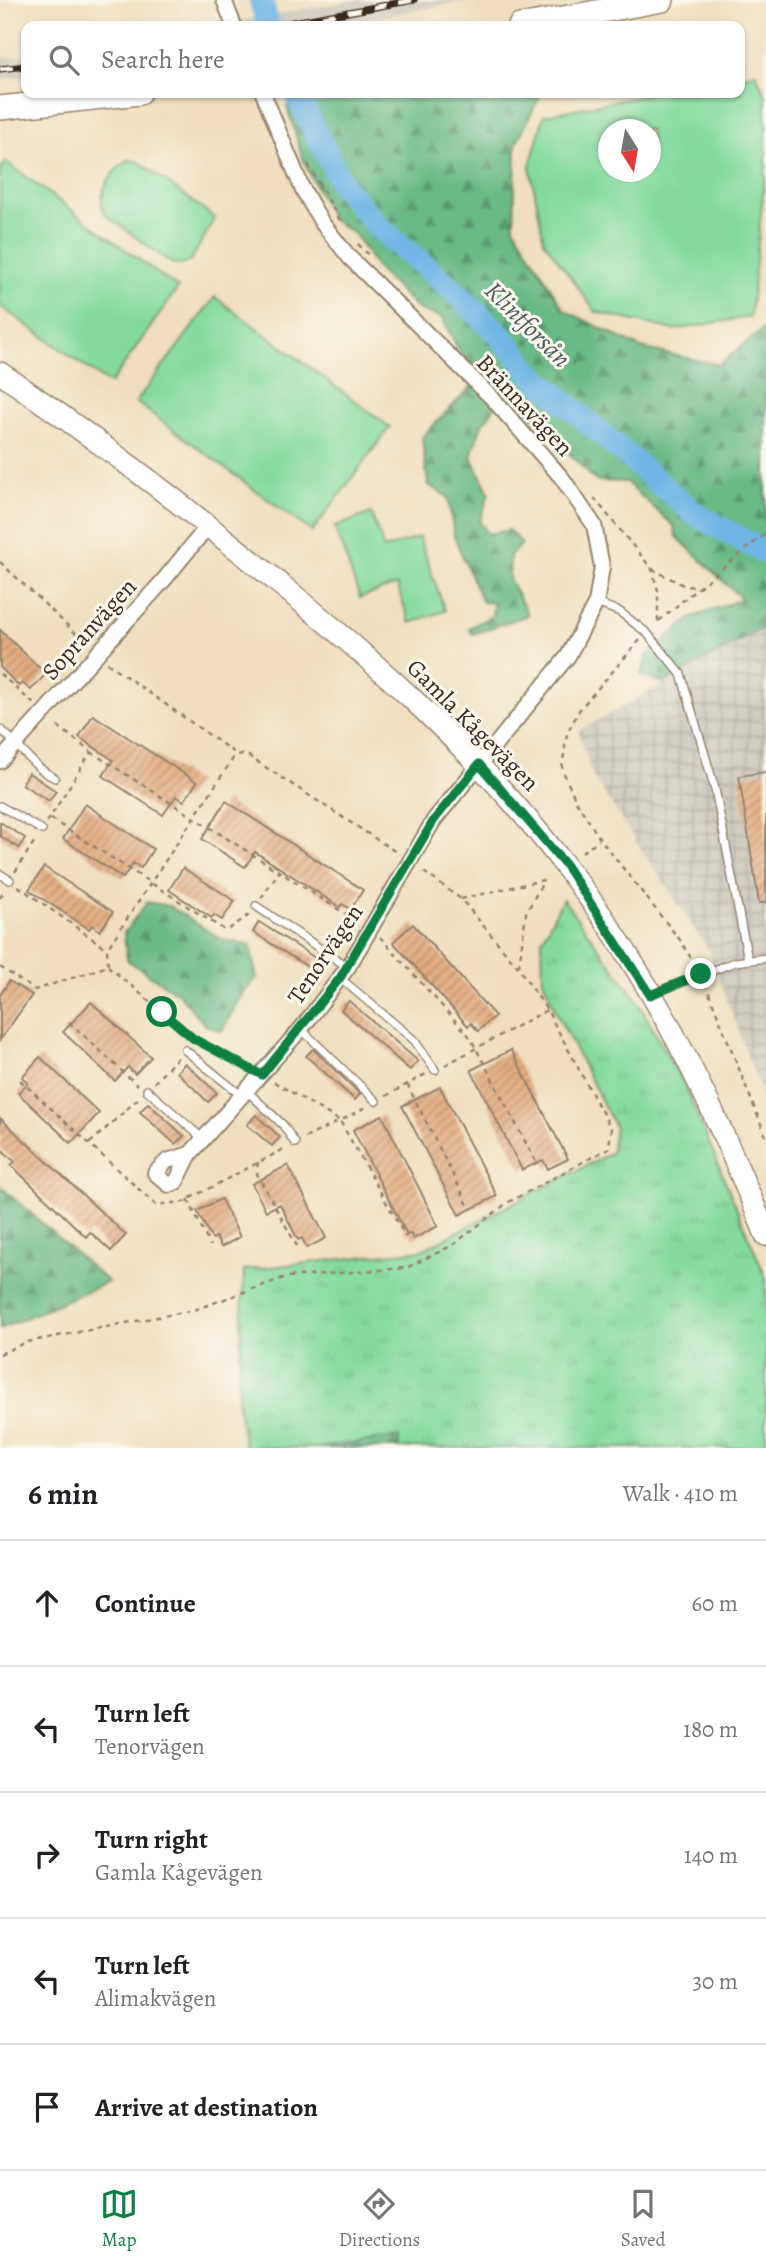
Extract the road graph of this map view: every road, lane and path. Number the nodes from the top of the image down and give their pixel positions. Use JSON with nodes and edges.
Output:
{"nodes":[{"id":1,"x":224,"y":0,"type":"edge"},
{"id":2,"x":662,"y":0,"type":"edge"},
{"id":3,"x":232,"y":21,"type":"edge"},
{"id":4,"x":547,"y":21,"type":"edge"},
{"id":5,"x":93,"y":98,"type":"edge"},
{"id":6,"x":265,"y":98,"type":"edge"},
{"id":7,"x":0,"y":108,"type":"edge"},
{"id":8,"x":0,"y":373,"type":"edge"},
{"id":9,"x":208,"y":526,"type":"junction"},
{"id":10,"x":766,"y":533,"type":"edge"},
{"id":11,"x":0,"y":562,"type":"edge"},
{"id":12,"x":699,"y":586,"type":"junction"},
{"id":13,"x":596,"y":603,"type":"junction"},
{"id":14,"x":638,"y":642,"type":"dead end"},
{"id":15,"x":96,"y":654,"type":"junction"},
{"id":16,"x":0,"y":674,"type":"edge"},
{"id":17,"x":44,"y":713,"type":"junction"},
{"id":18,"x":0,"y":729,"type":"edge"},
{"id":19,"x":17,"y":742,"type":"junction"},
{"id":20,"x":91,"y":752,"type":"junction"},
{"id":21,"x":236,"y":754,"type":"junction"},
{"id":22,"x":0,"y":761,"type":"edge"},
{"id":23,"x":479,"y":764,"type":"junction"},
{"id":24,"x":55,"y":778,"type":"dead end"},
{"id":25,"x":0,"y":806,"type":"edge"},
{"id":26,"x":193,"y":817,"type":"junction"},
{"id":27,"x":50,"y":818,"type":"junction"},
{"id":28,"x":42,"y":830,"type":"junction"},
{"id":29,"x":600,"y":839,"type":"junction"},
{"id":30,"x":582,"y":852,"type":"dead end"},
{"id":31,"x":408,"y":861,"type":"junction"},
{"id":32,"x":279,"y":872,"type":"junction"},
{"id":33,"x":0,"y":874,"type":"edge"},
{"id":34,"x":10,"y":880,"type":"junction"},
{"id":35,"x":149,"y":883,"type":"junction"},
{"id":36,"x":0,"y":898,"type":"edge"},
{"id":37,"x":461,"y":899,"type":"junction"},
{"id":38,"x":256,"y":906,"type":"junction"},
{"id":39,"x":370,"y":930,"type":"junction"},
{"id":40,"x":107,"y":949,"type":"junction"},
{"id":41,"x":766,"y":958,"type":"edge"},
{"id":42,"x":748,"y":960,"type":"junction"},
{"id":43,"x":108,"y":966,"type":"junction"},
{"id":44,"x":0,"y":967,"type":"edge"},
{"id":45,"x":518,"y":967,"type":"junction"},
{"id":46,"x":344,"y":972,"type":"junction"},
{"id":47,"x":701,"y":974,"type":"junction"},
{"id":48,"x":650,"y":995,"type":"junction"},
{"id":49,"x":547,"y":1010,"type":"junction"},
{"id":50,"x":68,"y":1022,"type":"dead end"},
{"id":51,"x":301,"y":1029,"type":"junction"},
{"id":52,"x":475,"y":1048,"type":"junction"},
{"id":53,"x":185,"y":1050,"type":"dead end"},
{"id":54,"x":435,"y":1070,"type":"junction"},
{"id":55,"x":262,"y":1075,"type":"junction"},
{"id":56,"x":407,"y":1084,"type":"junction"},
{"id":57,"x":146,"y":1091,"type":"joint"},
{"id":58,"x":244,"y":1094,"type":"junction"},
{"id":59,"x":376,"y":1101,"type":"junction"},
{"id":60,"x":340,"y":1121,"type":"junction"},
{"id":61,"x":766,"y":1137,"type":"edge"},
{"id":62,"x":202,"y":1138,"type":"junction"},
{"id":63,"x":295,"y":1143,"type":"dead end"},
{"id":64,"x":190,"y":1154,"type":"dead end"},
{"id":65,"x":258,"y":1162,"type":"dead end"},
{"id":66,"x":537,"y":1164,"type":"dead end"},
{"id":67,"x":188,"y":1199,"type":"dead end"},
{"id":68,"x":468,"y":1205,"type":"dead end"},
{"id":69,"x":766,"y":1235,"type":"edge"},
{"id":70,"x":406,"y":1237,"type":"dead end"},
{"id":71,"x":210,"y":1246,"type":"dead end"},
{"id":72,"x":297,"y":1246,"type":"dead end"},
{"id":73,"x":0,"y":1354,"type":"edge"}],
"edges":[{"from":1,"to":3,"type":"street"},
{"from":2,"to":4,"type":"main road"},
{"from":5,"to":7,"type":"main road"},
{"from":6,"to":13,"type":"street","name":"Brännavägen"},
{"from":8,"to":9,"type":"street","name":"Gamla Kågevägen"},
{"from":9,"to":15,"type":"street","name":"Sopranvägen"},
{"from":9,"to":23,"type":"street","name":"Gamla Kågevägen"},
{"from":10,"to":12,"type":"path"},
{"from":11,"to":15,"type":"path"},
{"from":12,"to":12,"type":"path"},
{"from":13,"to":23,"type":"street","name":"Brännavägen"},
{"from":13,"to":42,"type":"lane"},
{"from":14,"to":29,"type":"path"},
{"from":15,"to":17,"type":"street","name":"Sopranvägen"},
{"from":15,"to":21,"type":"path"},
{"from":16,"to":17,"type":"path"},
{"from":17,"to":19,"type":"street","name":"Sopranvägen"},
{"from":17,"to":20,"type":"path"},
{"from":18,"to":19,"type":"lane"},
{"from":19,"to":22,"type":"street","name":"Sopranvägen"},
{"from":19,"to":24,"type":"lane"},
{"from":20,"to":26,"type":"path"},
{"from":20,"to":27,"type":"path"},
{"from":21,"to":26,"type":"path"},
{"from":21,"to":31,"type":"path"},
{"from":23,"to":31,"type":"street","name":"Tenorvägen"},
{"from":23,"to":48,"type":"street","name":"Gamla Kågevägen"},
{"from":25,"to":28,"type":"lane"},
{"from":26,"to":32,"type":"path"},
{"from":26,"to":35,"type":"path"},
{"from":27,"to":28,"type":"path"},
{"from":27,"to":35,"type":"path"},
{"from":28,"to":34,"type":"path"},
{"from":29,"to":30,"type":"path"},
{"from":29,"to":47,"type":"path"},
{"from":31,"to":37,"type":"path"},
{"from":31,"to":39,"type":"street","name":"Tenorvägen"},
{"from":32,"to":38,"type":"path"},
{"from":32,"to":39,"type":"path"},
{"from":33,"to":34,"type":"lane"},
{"from":34,"to":36,"type":"path"},
{"from":34,"to":40,"type":"path"},
{"from":35,"to":38,"type":"path"},
{"from":35,"to":40,"type":"path"},
{"from":37,"to":45,"type":"path"},
{"from":37,"to":45,"type":"path"},
{"from":38,"to":46,"type":"lane"},
{"from":39,"to":46,"type":"street","name":"Tenorvägen"},
{"from":39,"to":52,"type":"path"},
{"from":40,"to":43,"type":"path"},
{"from":41,"to":42,"type":"lane"},
{"from":42,"to":47,"type":"lane"},
{"from":43,"to":44,"type":"path"},
{"from":43,"to":55,"type":"path"},
{"from":45,"to":49,"type":"path"},
{"from":46,"to":51,"type":"street","name":"Tenorvägen"},
{"from":46,"to":54,"type":"lane"},
{"from":47,"to":48,"type":"lane"},
{"from":47,"to":61,"type":"path"},
{"from":48,"to":69,"type":"street","name":"Gamla Kågevägen"},
{"from":49,"to":52,"type":"path"},
{"from":49,"to":73,"type":"path"},
{"from":50,"to":57,"type":"path"},
{"from":51,"to":55,"type":"street","name":"Tenorvägen"},
{"from":51,"to":59,"type":"lane"},
{"from":52,"to":54,"type":"path"},
{"from":52,"to":66,"type":"path"},
{"from":53,"to":58,"type":"lane"},
{"from":54,"to":56,"type":"path"},
{"from":55,"to":58,"type":"street","name":"Tenorvägen"},
{"from":55,"to":60,"type":"path"},
{"from":56,"to":59,"type":"path"},
{"from":56,"to":68,"type":"path"},
{"from":57,"to":62,"type":"lane"},
{"from":58,"to":62,"type":"street","name":"Tenorvägen"},
{"from":58,"to":63,"type":"lane"},
{"from":59,"to":60,"type":"path"},
{"from":60,"to":70,"type":"path"},
{"from":62,"to":64,"type":"street","name":"Tenorvägen"},
{"from":65,"to":72,"type":"path"},
{"from":67,"to":71,"type":"path"}]}
